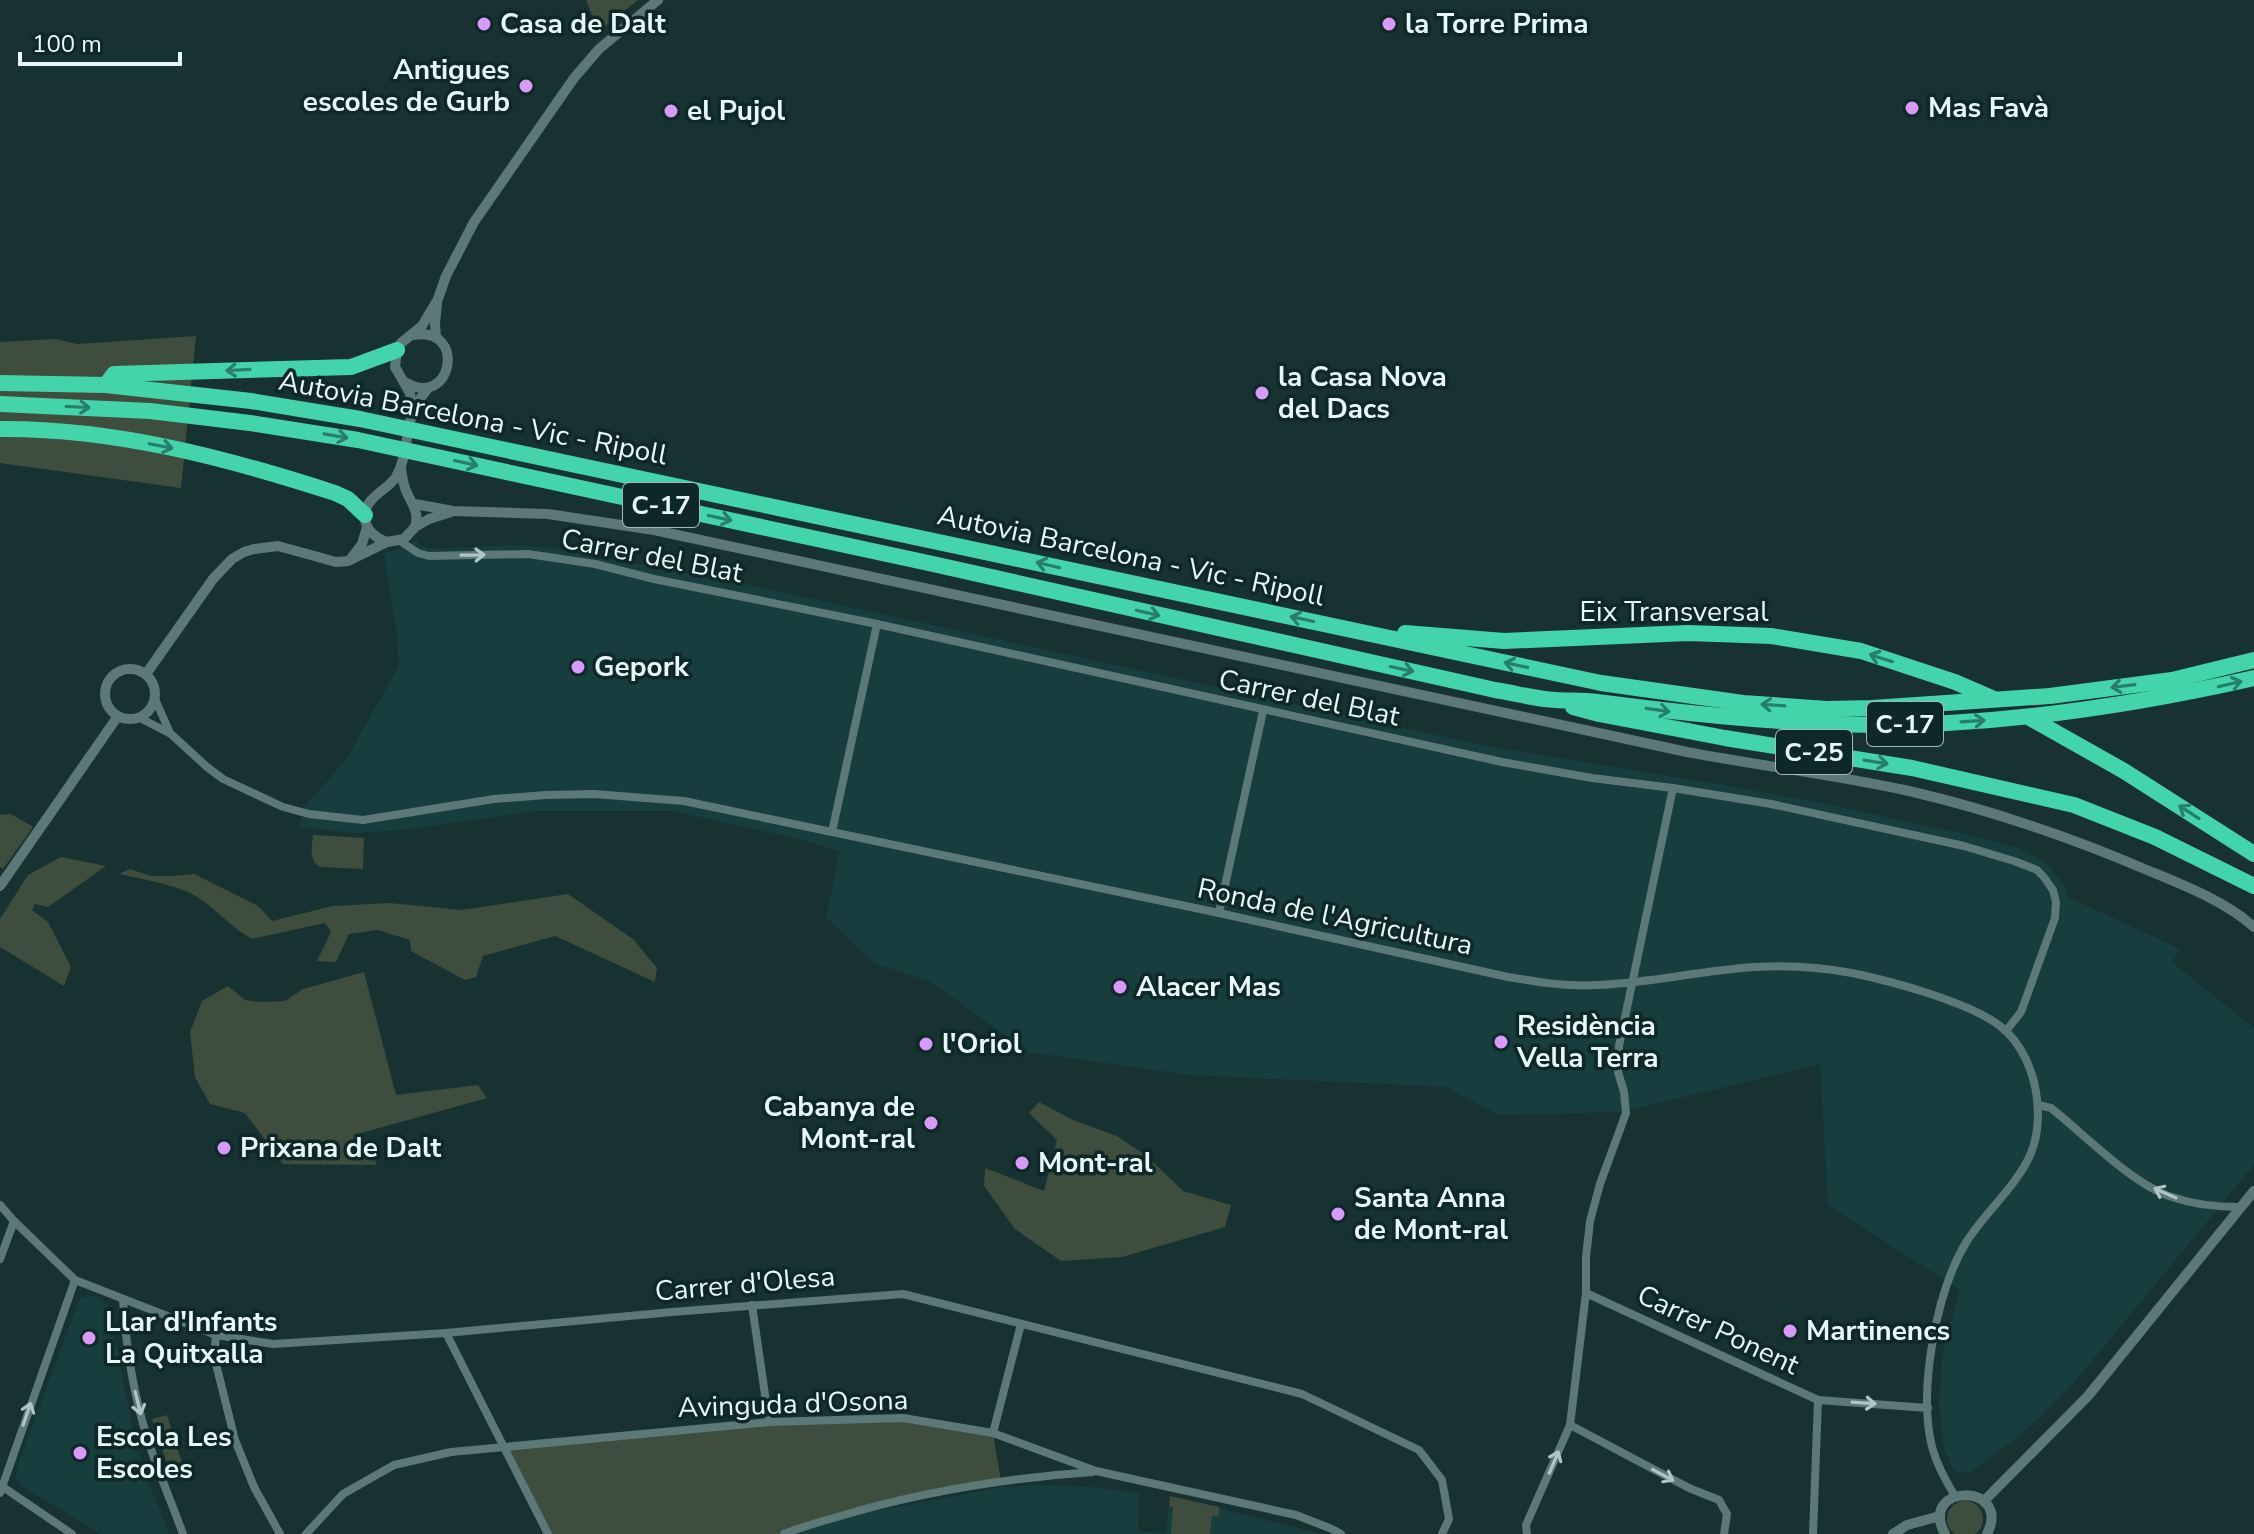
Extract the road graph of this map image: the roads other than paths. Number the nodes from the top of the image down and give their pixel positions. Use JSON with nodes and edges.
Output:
{"nodes":[{"id":1,"x":658,"y":0,"type":"edge"},
{"id":2,"x":438,"y":299,"type":"junction"},
{"id":3,"x":436,"y":338,"type":"junction"},
{"id":4,"x":402,"y":344,"type":"junction"},
{"id":5,"x":404,"y":382,"type":"junction"},
{"id":6,"x":0,"y":383,"type":"edge"},
{"id":7,"x":106,"y":385,"type":"junction"},
{"id":8,"x":428,"y":388,"type":"junction"},
{"id":9,"x":0,"y":404,"type":"edge"},
{"id":10,"x":413,"y":411,"type":"junction"},
{"id":11,"x":0,"y":429,"type":"edge"},
{"id":12,"x":401,"y":466,"type":"junction"},
{"id":13,"x":384,"y":491,"type":"junction"},
{"id":14,"x":411,"y":500,"type":"junction"},
{"id":15,"x":453,"y":511,"type":"junction"},
{"id":16,"x":366,"y":521,"type":"junction"},
{"id":17,"x":415,"y":527,"type":"junction"},
{"id":18,"x":400,"y":541,"type":"junction"},
{"id":19,"x":387,"y":542,"type":"junction"},
{"id":20,"x":348,"y":561,"type":"junction"},
{"id":21,"x":877,"y":624,"type":"junction"},
{"id":22,"x":1378,"y":636,"type":"junction"},
{"id":23,"x":2254,"y":660,"type":"edge"},
{"id":24,"x":146,"y":674,"type":"junction"},
{"id":25,"x":2254,"y":678,"type":"edge"},
{"id":26,"x":155,"y":699,"type":"junction"},
{"id":27,"x":1553,"y":700,"type":"junction"},
{"id":28,"x":1263,"y":711,"type":"junction"},
{"id":29,"x":118,"y":716,"type":"junction"},
{"id":30,"x":140,"y":718,"type":"junction"},
{"id":31,"x":171,"y":734,"type":"junction"},
{"id":32,"x":1673,"y":788,"type":"junction"},
{"id":33,"x":832,"y":832,"type":"junction"},
{"id":34,"x":2254,"y":854,"type":"edge"},
{"id":35,"x":0,"y":886,"type":"edge"},
{"id":36,"x":2254,"y":886,"type":"edge"},
{"id":37,"x":1219,"y":913,"type":"junction"},
{"id":38,"x":2254,"y":927,"type":"edge"},
{"id":39,"x":1634,"y":981,"type":"junction"},
{"id":40,"x":2006,"y":1031,"type":"junction"},
{"id":41,"x":2038,"y":1105,"type":"junction"},
{"id":42,"x":2254,"y":1191,"type":"edge"},
{"id":43,"x":0,"y":1205,"type":"edge"},
{"id":44,"x":2240,"y":1207,"type":"junction"},
{"id":45,"x":14,"y":1221,"type":"junction"},
{"id":46,"x":0,"y":1259,"type":"edge"},
{"id":47,"x":75,"y":1280,"type":"junction"},
{"id":48,"x":1586,"y":1293,"type":"junction"},
{"id":49,"x":123,"y":1299,"type":"junction"},
{"id":50,"x":752,"y":1305,"type":"junction"},
{"id":51,"x":1021,"y":1324,"type":"junction"},
{"id":52,"x":446,"y":1333,"type":"junction"},
{"id":53,"x":216,"y":1335,"type":"junction"},
{"id":54,"x":1818,"y":1400,"type":"junction"},
{"id":55,"x":1928,"y":1408,"type":"junction"},
{"id":56,"x":769,"y":1422,"type":"junction"},
{"id":57,"x":1570,"y":1425,"type":"junction"},
{"id":58,"x":993,"y":1433,"type":"junction"},
{"id":59,"x":503,"y":1446,"type":"junction"},
{"id":60,"x":1096,"y":1471,"type":"junction"},
{"id":61,"x":0,"y":1488,"type":"edge"},
{"id":62,"x":1955,"y":1496,"type":"junction"},
{"id":63,"x":1984,"y":1501,"type":"junction"},
{"id":64,"x":1940,"y":1516,"type":"junction"},
{"id":65,"x":72,"y":1534,"type":"edge"},
{"id":66,"x":183,"y":1534,"type":"edge"},
{"id":67,"x":280,"y":1534,"type":"edge"},
{"id":68,"x":306,"y":1534,"type":"edge"},
{"id":69,"x":548,"y":1534,"type":"edge"},
{"id":70,"x":784,"y":1534,"type":"edge"},
{"id":71,"x":1341,"y":1534,"type":"edge"},
{"id":72,"x":1442,"y":1534,"type":"edge"},
{"id":73,"x":1527,"y":1534,"type":"edge"},
{"id":74,"x":1724,"y":1534,"type":"edge"},
{"id":75,"x":1813,"y":1534,"type":"edge"},
{"id":76,"x":1893,"y":1534,"type":"edge"},
{"id":77,"x":1945,"y":1534,"type":"edge"},
{"id":78,"x":1987,"y":1534,"type":"edge"}],
"edges":[{"from":1,"to":2,"type":"street"},
{"from":2,"to":3,"type":"street"},
{"from":2,"to":4,"type":"street"},
{"from":3,"to":4,"type":"street"},
{"from":3,"to":8,"type":"street"},
{"from":4,"to":5,"type":"street"},
{"from":4,"to":7,"type":"highway","one_way":true},
{"from":5,"to":8,"type":"street"},
{"from":5,"to":10,"type":"street"},
{"from":6,"to":7,"type":"highway","name":"Autovia Barcelona - Vic - Ripoll","number":"C-17"},
{"from":22,"to":7,"type":"highway","name":"Autovia Barcelona - Vic - Ripoll","number":"C-17","one_way":true},
{"from":8,"to":10,"type":"street"},
{"from":9,"to":27,"type":"highway","name":"Autovia Barcelona - Vic - Ripoll","number":"C-17","one_way":true},
{"from":10,"to":12,"type":"street"},
{"from":11,"to":16,"type":"highway","one_way":true},
{"from":12,"to":13,"type":"street"},
{"from":12,"to":14,"type":"street"},
{"from":13,"to":14,"type":"street"},
{"from":13,"to":16,"type":"street"},
{"from":14,"to":15,"type":"street"},
{"from":14,"to":17,"type":"street"},
{"from":15,"to":17,"type":"street"},
{"from":15,"to":38,"type":"street"},
{"from":16,"to":19,"type":"street"},
{"from":16,"to":20,"type":"street"},
{"from":17,"to":18,"type":"street"},
{"from":18,"to":19,"type":"street"},
{"from":18,"to":21,"type":"street","name":"Carrer del Blat","one_way":true},
{"from":19,"to":20,"type":"street"},
{"from":20,"to":24,"type":"street"},
{"from":21,"to":28,"type":"street","name":"Carrer del Blat"},
{"from":21,"to":33,"type":"street"},
{"from":23,"to":22,"type":"highway","name":"Autovia Barcelona - Vic - Ripoll","number":"C-17","one_way":true},
{"from":34,"to":22,"type":"highway","name":"Eix Transversal","one_way":true},
{"from":24,"to":26,"type":"street"},
{"from":24,"to":29,"type":"street"},
{"from":27,"to":25,"type":"highway","name":"Autovia Barcelona - Vic - Ripoll","number":"C-17","one_way":true},
{"from":26,"to":30,"type":"street"},
{"from":26,"to":31,"type":"street","name":"Ronda de l'Agricultura"},
{"from":27,"to":36,"type":"highway","number":"C-25","one_way":true},
{"from":28,"to":32,"type":"street","name":"Carrer del Blat"},
{"from":28,"to":37,"type":"street"},
{"from":29,"to":30,"type":"street"},
{"from":29,"to":35,"type":"street"},
{"from":30,"to":31,"type":"street","name":"Ronda de l'Agricultura"},
{"from":31,"to":33,"type":"street","name":"Ronda de l'Agricultura"},
{"from":32,"to":39,"type":"street"},
{"from":32,"to":40,"type":"street","name":"Carrer del Blat"},
{"from":33,"to":37,"type":"street","name":"Ronda de l'Agricultura"},
{"from":37,"to":39,"type":"street","name":"Ronda de l'Agricultura"},
{"from":39,"to":40,"type":"street","name":"Ronda de l'Agricultura"},
{"from":39,"to":48,"type":"street"},
{"from":40,"to":41,"type":"street","name":"Ronda de l'Agricultura"},
{"from":44,"to":41,"type":"street","one_way":true},
{"from":41,"to":55,"type":"street","name":"Ronda de l'Agricultura"},
{"from":42,"to":44,"type":"street"},
{"from":43,"to":45,"type":"street","name":"Carrer d'Olesa"},
{"from":44,"to":63,"type":"street"},
{"from":45,"to":46,"type":"street"},
{"from":45,"to":47,"type":"street","name":"Carrer d'Olesa"},
{"from":47,"to":49,"type":"street","name":"Carrer d'Olesa"},
{"from":61,"to":47,"type":"street","one_way":true},
{"from":48,"to":54,"type":"street","name":"Carrer Ponent"},
{"from":48,"to":57,"type":"street"},
{"from":49,"to":53,"type":"street","name":"Carrer d'Olesa"},
{"from":49,"to":66,"type":"street","one_way":true},
{"from":50,"to":51,"type":"street","name":"Carrer d'Olesa"},
{"from":50,"to":52,"type":"street","name":"Carrer d'Olesa"},
{"from":50,"to":56,"type":"street"},
{"from":51,"to":58,"type":"street"},
{"from":51,"to":72,"type":"street","name":"Carrer d'Olesa"},
{"from":52,"to":53,"type":"street","name":"Carrer d'Olesa"},
{"from":52,"to":59,"type":"street"},
{"from":53,"to":67,"type":"street"},
{"from":54,"to":55,"type":"street","name":"Carrer Ponent","one_way":true},
{"from":54,"to":75,"type":"street"},
{"from":55,"to":62,"type":"street","name":"Ronda de l'Agricultura"},
{"from":56,"to":58,"type":"street","name":"Avinguda d'Osona"},
{"from":56,"to":59,"type":"street","name":"Avinguda d'Osona"},
{"from":73,"to":57,"type":"street","one_way":true},
{"from":57,"to":74,"type":"street","one_way":true},
{"from":58,"to":60,"type":"street","name":"Avinguda d'Osona"},
{"from":59,"to":68,"type":"street","name":"Avinguda d'Osona"},
{"from":59,"to":69,"type":"street"},
{"from":60,"to":70,"type":"street"},
{"from":60,"to":71,"type":"street","name":"Avinguda d'Osona"},
{"from":61,"to":65,"type":"street"},
{"from":62,"to":63,"type":"street"},
{"from":62,"to":64,"type":"street"},
{"from":63,"to":78,"type":"street"},
{"from":64,"to":76,"type":"street"},
{"from":64,"to":77,"type":"street"}]}
